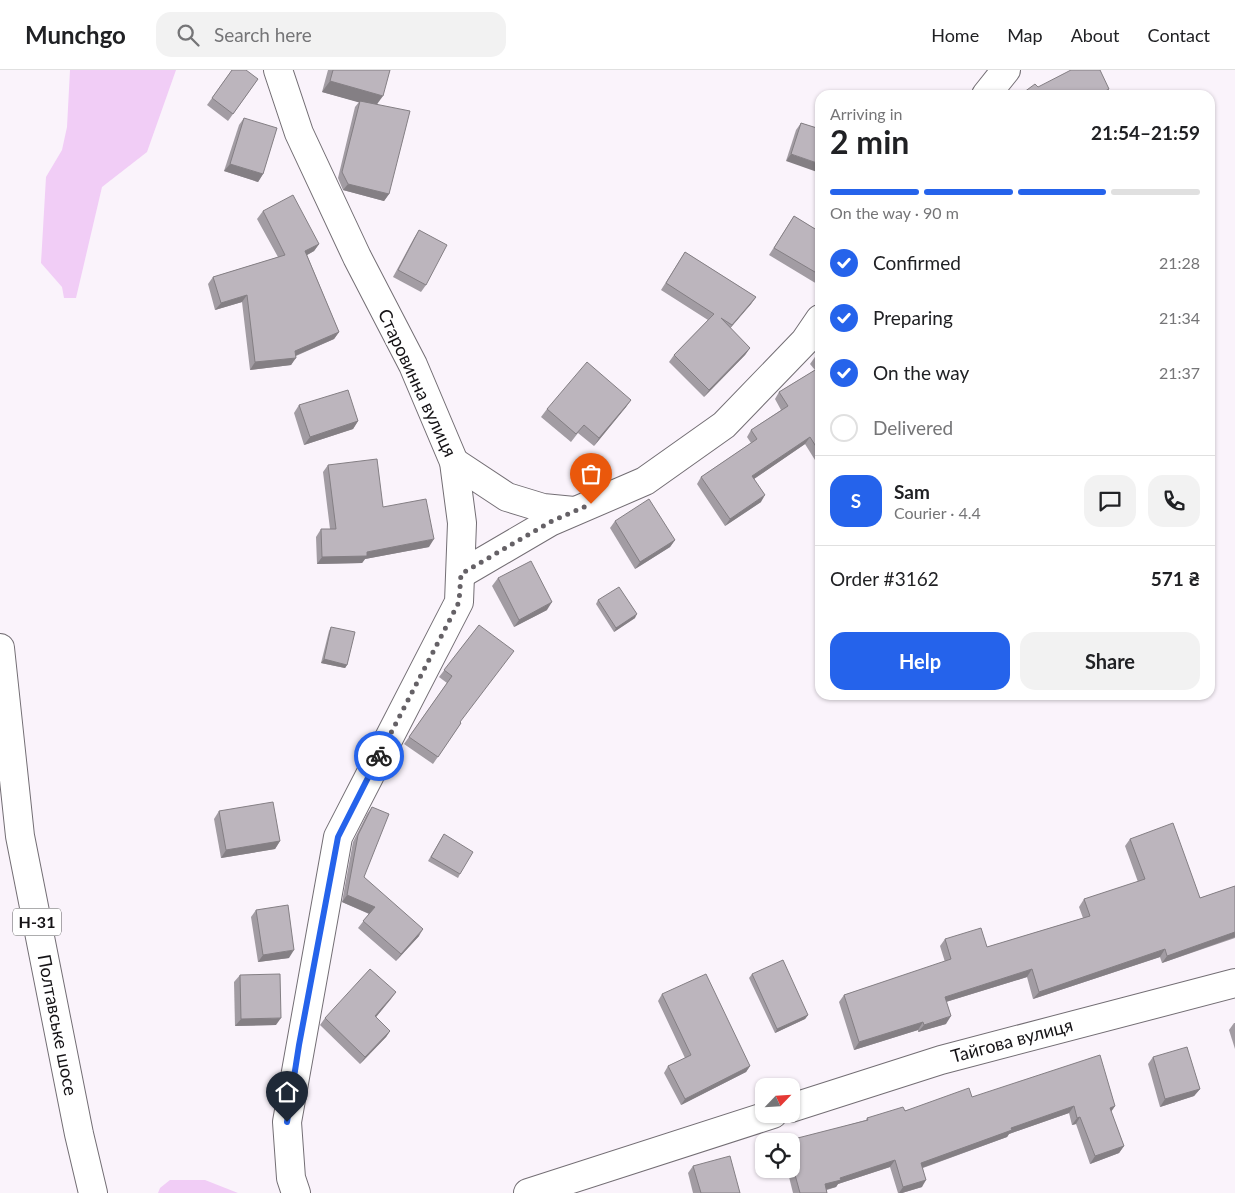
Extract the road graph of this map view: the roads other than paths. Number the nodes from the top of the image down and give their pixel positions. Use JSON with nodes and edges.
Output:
{"nodes":[{"id":1,"x":278,"y":70,"type":"edge"},
{"id":2,"x":1006,"y":70,"type":"edge"},
{"id":3,"x":990,"y":90,"type":"edge"},
{"id":4,"x":815,"y":326,"type":"edge"},
{"id":5,"x":454,"y":462,"type":"junction"},
{"id":6,"x":574,"y":512,"type":"junction"},
{"id":7,"x":461,"y":574,"type":"junction"},
{"id":8,"x":0,"y":648,"type":"edge"},
{"id":9,"x":1235,"y":983,"type":"edge"},
{"id":10,"x":800,"y":1105,"type":"edge"},
{"id":11,"x":755,"y":1120,"type":"edge"},
{"id":12,"x":93,"y":1193,"type":"edge"},
{"id":13,"x":296,"y":1193,"type":"edge"},
{"id":14,"x":528,"y":1193,"type":"edge"}],
"edges":[{"from":1,"to":5,"type":"street","name":"Старовинна вулиця"},
{"from":2,"to":3,"type":"street"},
{"from":4,"to":6,"type":"street"},
{"from":5,"to":6,"type":"street"},
{"from":5,"to":7,"type":"street","name":"Старовинна вулиця"},
{"from":6,"to":7,"type":"street"},
{"from":7,"to":13,"type":"street","name":"Старовинна вулиця"},
{"from":8,"to":12,"type":"street","name":"Полтавське шосе","number":"Н-31"},
{"from":9,"to":10,"type":"street","name":"Тайгова вулиця"},
{"from":11,"to":14,"type":"street"}]}
